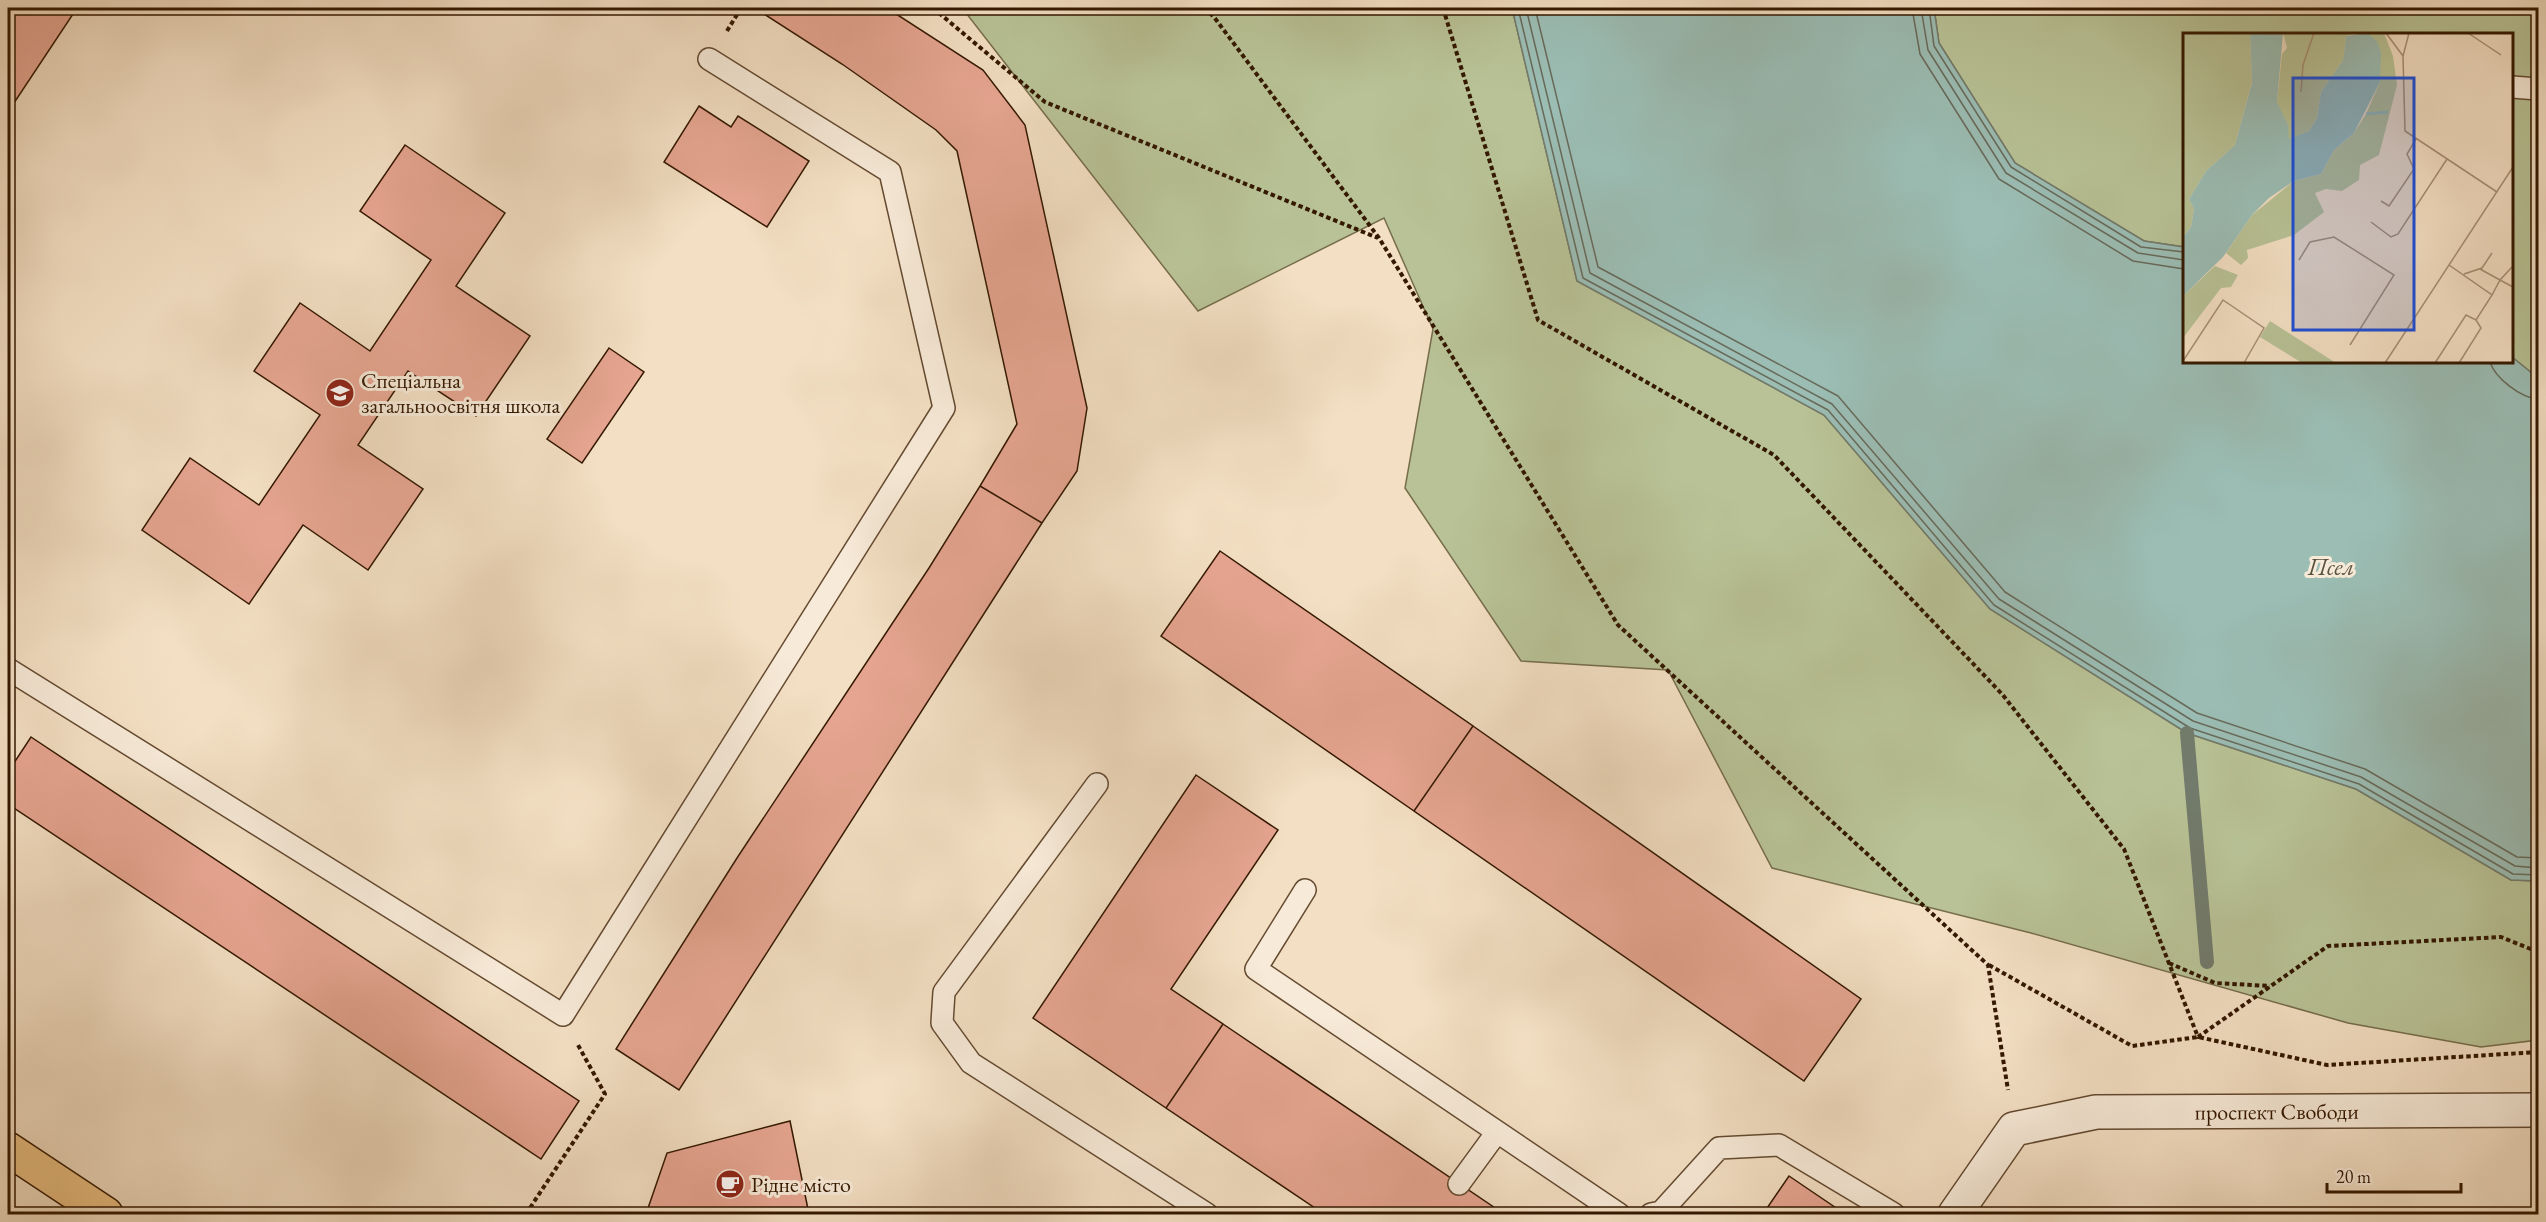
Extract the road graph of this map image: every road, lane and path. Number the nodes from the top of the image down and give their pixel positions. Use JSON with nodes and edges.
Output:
{"nodes":[{"id":1,"x":933,"y":8,"type":"edge"},
{"id":2,"x":1204,"y":8,"type":"edge"},
{"id":3,"x":1443,"y":8,"type":"edge"},
{"id":4,"x":710,"y":59,"type":"dead end"},
{"id":5,"x":2513,"y":87,"type":"edge"},
{"id":6,"x":2538,"y":89,"type":"edge"},
{"id":7,"x":1379,"y":238,"type":"junction"},
{"id":8,"x":8,"y":669,"type":"edge"},
{"id":9,"x":1097,"y":784,"type":"dead end"},
{"id":10,"x":1305,"y":890,"type":"dead end"},
{"id":11,"x":2538,"y":952,"type":"edge"},
{"id":12,"x":2169,"y":963,"type":"junction"},
{"id":13,"x":1988,"y":965,"type":"junction"},
{"id":14,"x":2271,"y":986,"type":"junction"},
{"id":15,"x":562,"y":1015,"type":"junction"},
{"id":16,"x":2198,"y":1037,"type":"junction"},
{"id":17,"x":2538,"y":1053,"type":"edge"},
{"id":18,"x":2538,"y":1110,"type":"edge"},
{"id":19,"x":2014,"y":1129,"type":"junction"},
{"id":20,"x":1497,"y":1132,"type":"junction"},
{"id":21,"x":8,"y":1149,"type":"edge"},
{"id":22,"x":1460,"y":1184,"type":"dead end"},
{"id":23,"x":106,"y":1215,"type":"edge"},
{"id":24,"x":526,"y":1215,"type":"edge"},
{"id":25,"x":1208,"y":1215,"type":"edge"},
{"id":26,"x":1619,"y":1215,"type":"edge"},
{"id":27,"x":1651,"y":1215,"type":"edge"},
{"id":28,"x":1894,"y":1215,"type":"edge"},
{"id":29,"x":1955,"y":1215,"type":"edge"}],
"edges":[{"from":1,"to":7,"type":"path"},
{"from":2,"to":7,"type":"path"},
{"from":3,"to":12,"type":"path"},
{"from":4,"to":15,"type":"lane"},
{"from":5,"to":6,"type":"lane"},
{"from":7,"to":13,"type":"path"},
{"from":8,"to":15,"type":"lane"},
{"from":9,"to":25,"type":"lane"},
{"from":10,"to":20,"type":"lane"},
{"from":11,"to":14,"type":"path"},
{"from":12,"to":14,"type":"path"},
{"from":12,"to":16,"type":"path"},
{"from":13,"to":16,"type":"path"},
{"from":13,"to":19,"type":"path"},
{"from":14,"to":16,"type":"path"},
{"from":15,"to":24,"type":"path"},
{"from":16,"to":17,"type":"path"},
{"from":18,"to":19,"type":"street","name":"проспект Свободи"},
{"from":19,"to":29,"type":"street"},
{"from":20,"to":22,"type":"lane"},
{"from":20,"to":26,"type":"lane"},
{"from":21,"to":23,"type":"main road"},
{"from":27,"to":28,"type":"lane"}]}
